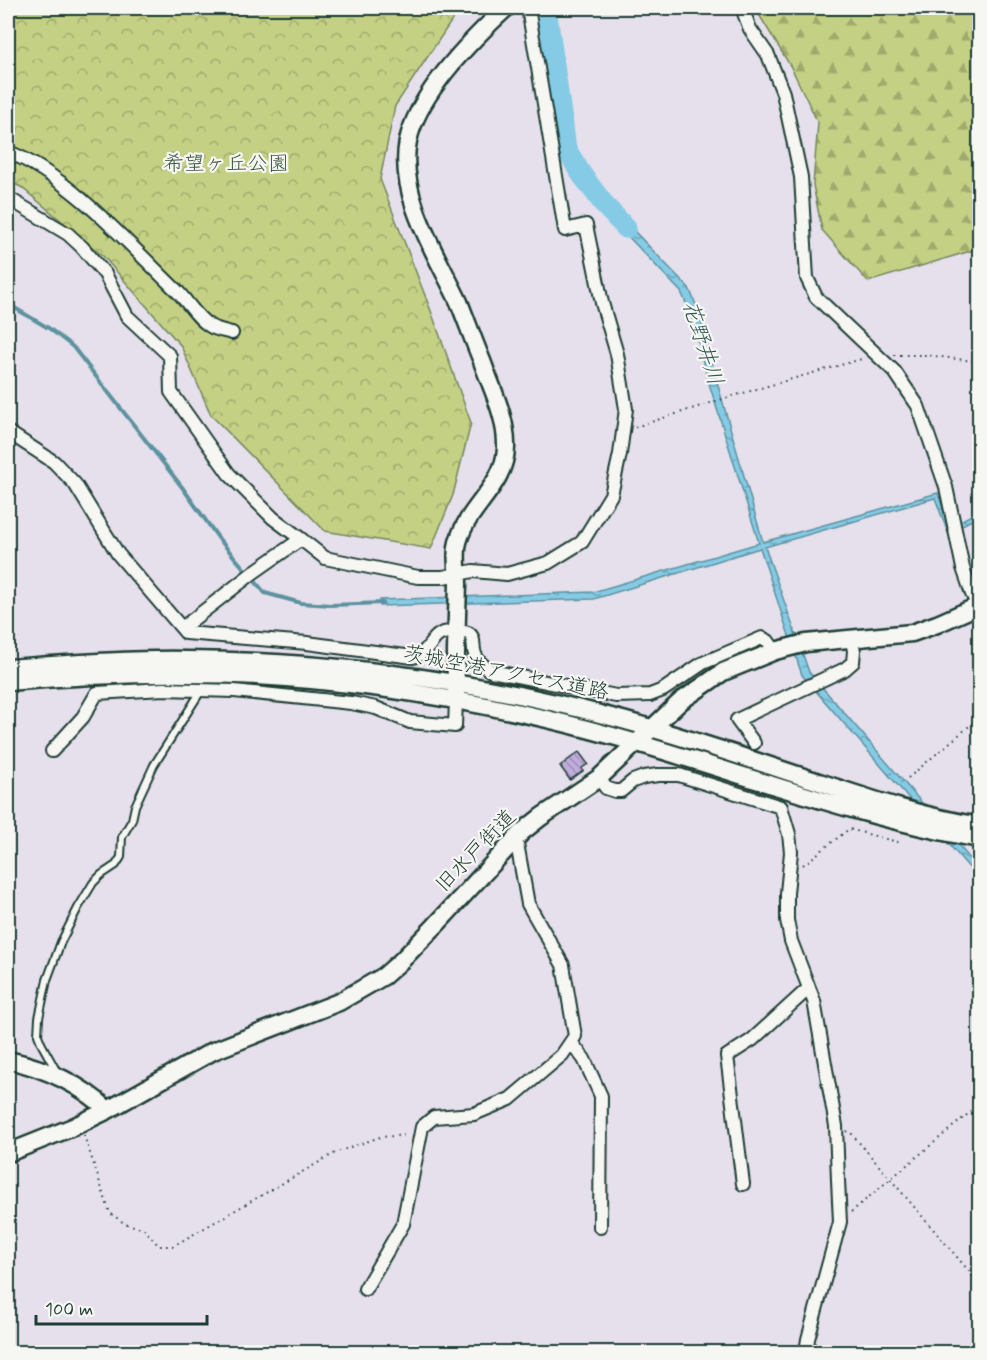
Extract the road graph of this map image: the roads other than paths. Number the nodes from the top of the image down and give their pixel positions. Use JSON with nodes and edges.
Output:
{"nodes":[{"id":1,"x":506,"y":8,"type":"edge"},
{"id":2,"x":528,"y":8,"type":"edge"},
{"id":3,"x":742,"y":8,"type":"edge"},
{"id":4,"x":8,"y":152,"type":"edge"},
{"id":5,"x":8,"y":198,"type":"edge"},
{"id":6,"x":232,"y":333,"type":"dead end"},
{"id":7,"x":8,"y":432,"type":"edge"},
{"id":8,"x":301,"y":539,"type":"junction"},
{"id":9,"x":458,"y":581,"type":"junction"},
{"id":10,"x":979,"y":607,"type":"edge"},
{"id":11,"x":182,"y":628,"type":"junction"},
{"id":12,"x":458,"y":632,"type":"junction"},
{"id":13,"x":852,"y":640,"type":"junction"},
{"id":14,"x":781,"y":650,"type":"junction"},
{"id":15,"x":8,"y":668,"type":"edge"},
{"id":16,"x":8,"y":682,"type":"edge"},
{"id":17,"x":456,"y":682,"type":"junction"},
{"id":18,"x":202,"y":690,"type":"junction"},
{"id":19,"x":456,"y":701,"type":"junction"},
{"id":20,"x":651,"y":728,"type":"junction"},
{"id":21,"x":637,"y":743,"type":"junction"},
{"id":22,"x":754,"y":743,"type":"dead end"},
{"id":23,"x":52,"y":751,"type":"dead end"},
{"id":24,"x":599,"y":778,"type":"junction"},
{"id":25,"x":980,"y":826,"type":"edge"},
{"id":26,"x":516,"y":838,"type":"junction"},
{"id":27,"x":980,"y":840,"type":"edge"},
{"id":28,"x":809,"y":988,"type":"junction"},
{"id":29,"x":571,"y":1042,"type":"junction"},
{"id":30,"x":8,"y":1060,"type":"edge"},
{"id":31,"x":59,"y":1077,"type":"junction"},
{"id":32,"x":108,"y":1110,"type":"junction"},
{"id":33,"x":8,"y":1153,"type":"edge"},
{"id":34,"x":742,"y":1184,"type":"dead end"},
{"id":35,"x":600,"y":1227,"type":"dead end"},
{"id":36,"x":365,"y":1289,"type":"dead end"},
{"id":37,"x":806,"y":1353,"type":"edge"}],
"edges":[{"from":1,"to":9,"type":"street"},
{"from":2,"to":9,"type":"street"},
{"from":3,"to":10,"type":"street"},
{"from":4,"to":6,"type":"street"},
{"from":5,"to":8,"type":"street"},
{"from":7,"to":11,"type":"street"},
{"from":8,"to":9,"type":"street"},
{"from":8,"to":11,"type":"street"},
{"from":9,"to":12,"type":"street"},
{"from":10,"to":13,"type":"street","name":"旧水戸街道"},
{"from":11,"to":12,"type":"street"},
{"from":12,"to":14,"type":"street"},
{"from":12,"to":17,"type":"street"},
{"from":13,"to":14,"type":"street","name":"旧水戸街道"},
{"from":13,"to":22,"type":"street"},
{"from":14,"to":20,"type":"street","name":"旧水戸街道"},
{"from":15,"to":17,"type":"street","name":"茨城空港アクセス道路"},
{"from":16,"to":19,"type":"street","name":"茨城空港アクセス道路"},
{"from":17,"to":19,"type":"street"},
{"from":17,"to":20,"type":"street","name":"茨城空港アクセス道路"},
{"from":18,"to":19,"type":"street"},
{"from":18,"to":23,"type":"street"},
{"from":18,"to":31,"type":"lane"},
{"from":19,"to":21,"type":"street","name":"茨城空港アクセス道路"},
{"from":20,"to":21,"type":"street","name":"旧水戸街道"},
{"from":20,"to":25,"type":"street","name":"茨城空港アクセス道路"},
{"from":21,"to":24,"type":"street","name":"旧水戸街道"},
{"from":21,"to":27,"type":"street","name":"茨城空港アクセス道路"},
{"from":24,"to":26,"type":"street","name":"旧水戸街道"},
{"from":24,"to":28,"type":"street"},
{"from":26,"to":29,"type":"street"},
{"from":26,"to":32,"type":"street","name":"旧水戸街道"},
{"from":28,"to":34,"type":"street"},
{"from":28,"to":37,"type":"street"},
{"from":29,"to":35,"type":"street"},
{"from":29,"to":36,"type":"street"},
{"from":30,"to":31,"type":"street"},
{"from":31,"to":32,"type":"street"},
{"from":32,"to":33,"type":"street","name":"旧水戸街道"}]}
